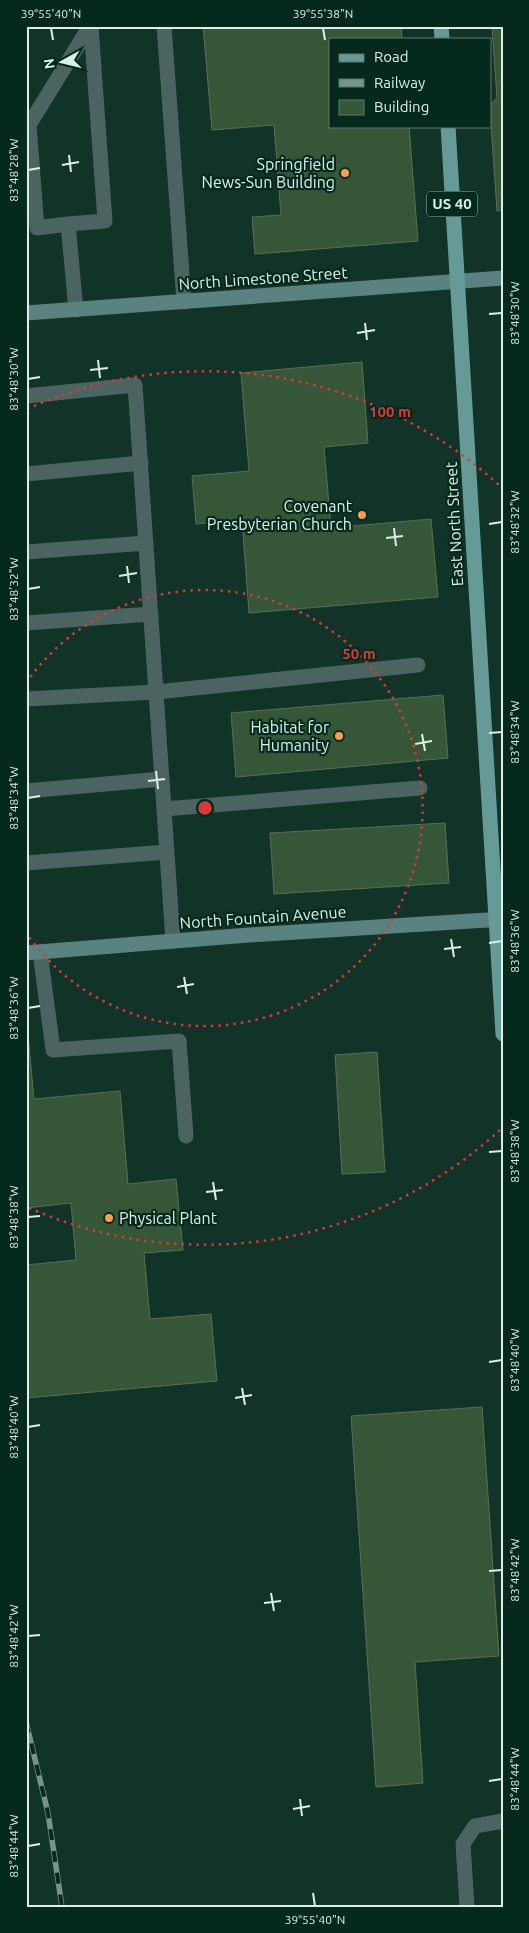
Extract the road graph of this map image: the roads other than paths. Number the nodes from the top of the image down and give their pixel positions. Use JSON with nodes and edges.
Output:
{"nodes":[{"id":1,"x":91,"y":26,"type":"edge"},
{"id":2,"x":164,"y":26,"type":"edge"},
{"id":3,"x":448,"y":128,"type":"edge"},
{"id":4,"x":68,"y":224,"type":"junction"},
{"id":5,"x":503,"y":278,"type":"edge"},
{"id":6,"x":457,"y":281,"type":"junction"},
{"id":7,"x":184,"y":302,"type":"junction"},
{"id":8,"x":76,"y":310,"type":"junction"},
{"id":9,"x":26,"y":313,"type":"edge"},
{"id":10,"x":26,"y":396,"type":"edge"},
{"id":11,"x":141,"y":464,"type":"junction"},
{"id":12,"x":26,"y":474,"type":"edge"},
{"id":13,"x":146,"y":544,"type":"junction"},
{"id":14,"x":26,"y":552,"type":"edge"},
{"id":15,"x":151,"y":614,"type":"junction"},
{"id":16,"x":26,"y":623,"type":"edge"},
{"id":17,"x":418,"y":665,"type":"dead end"},
{"id":18,"x":156,"y":692,"type":"junction"},
{"id":19,"x":26,"y":699,"type":"edge"},
{"id":20,"x":162,"y":779,"type":"junction"},
{"id":21,"x":420,"y":788,"type":"dead end"},
{"id":22,"x":26,"y":791,"type":"edge"},
{"id":23,"x":164,"y":809,"type":"junction"},
{"id":24,"x":167,"y":852,"type":"junction"},
{"id":25,"x":26,"y":863,"type":"edge"},
{"id":26,"x":499,"y":919,"type":"edge"},
{"id":27,"x":173,"y":941,"type":"junction"},
{"id":28,"x":33,"y":952,"type":"edge"},
{"id":29,"x":503,"y":1034,"type":"edge"},
{"id":30,"x":186,"y":1136,"type":"dead end"},
{"id":31,"x":503,"y":1821,"type":"edge"},
{"id":32,"x":467,"y":1907,"type":"edge"}],
"edges":[{"from":1,"to":4,"type":"lane"},
{"from":1,"to":4,"type":"lane"},
{"from":2,"to":7,"type":"lane"},
{"from":3,"to":6,"type":"main road","name":"East North Street","number":"US 40"},
{"from":4,"to":8,"type":"lane"},
{"from":5,"to":6,"type":"main road","name":"North Limestone Street"},
{"from":6,"to":7,"type":"main road","name":"North Limestone Street"},
{"from":6,"to":26,"type":"main road","name":"East North Street","number":"US 40"},
{"from":7,"to":8,"type":"main road","name":"North Limestone Street"},
{"from":8,"to":9,"type":"main road","name":"North Limestone Street"},
{"from":10,"to":11,"type":"lane"},
{"from":11,"to":12,"type":"lane"},
{"from":11,"to":13,"type":"lane"},
{"from":13,"to":14,"type":"lane"},
{"from":13,"to":15,"type":"lane"},
{"from":15,"to":16,"type":"lane"},
{"from":15,"to":18,"type":"lane"},
{"from":17,"to":18,"type":"lane"},
{"from":18,"to":19,"type":"lane"},
{"from":18,"to":20,"type":"lane"},
{"from":20,"to":22,"type":"lane"},
{"from":20,"to":23,"type":"lane"},
{"from":21,"to":23,"type":"lane"},
{"from":23,"to":24,"type":"lane"},
{"from":24,"to":25,"type":"lane"},
{"from":24,"to":27,"type":"lane"},
{"from":26,"to":27,"type":"main road","name":"North Fountain Avenue"},
{"from":26,"to":29,"type":"main road","number":"US 40"},
{"from":27,"to":28,"type":"main road","name":"North Fountain Avenue"},
{"from":28,"to":30,"type":"lane"},
{"from":31,"to":32,"type":"lane"}]}
